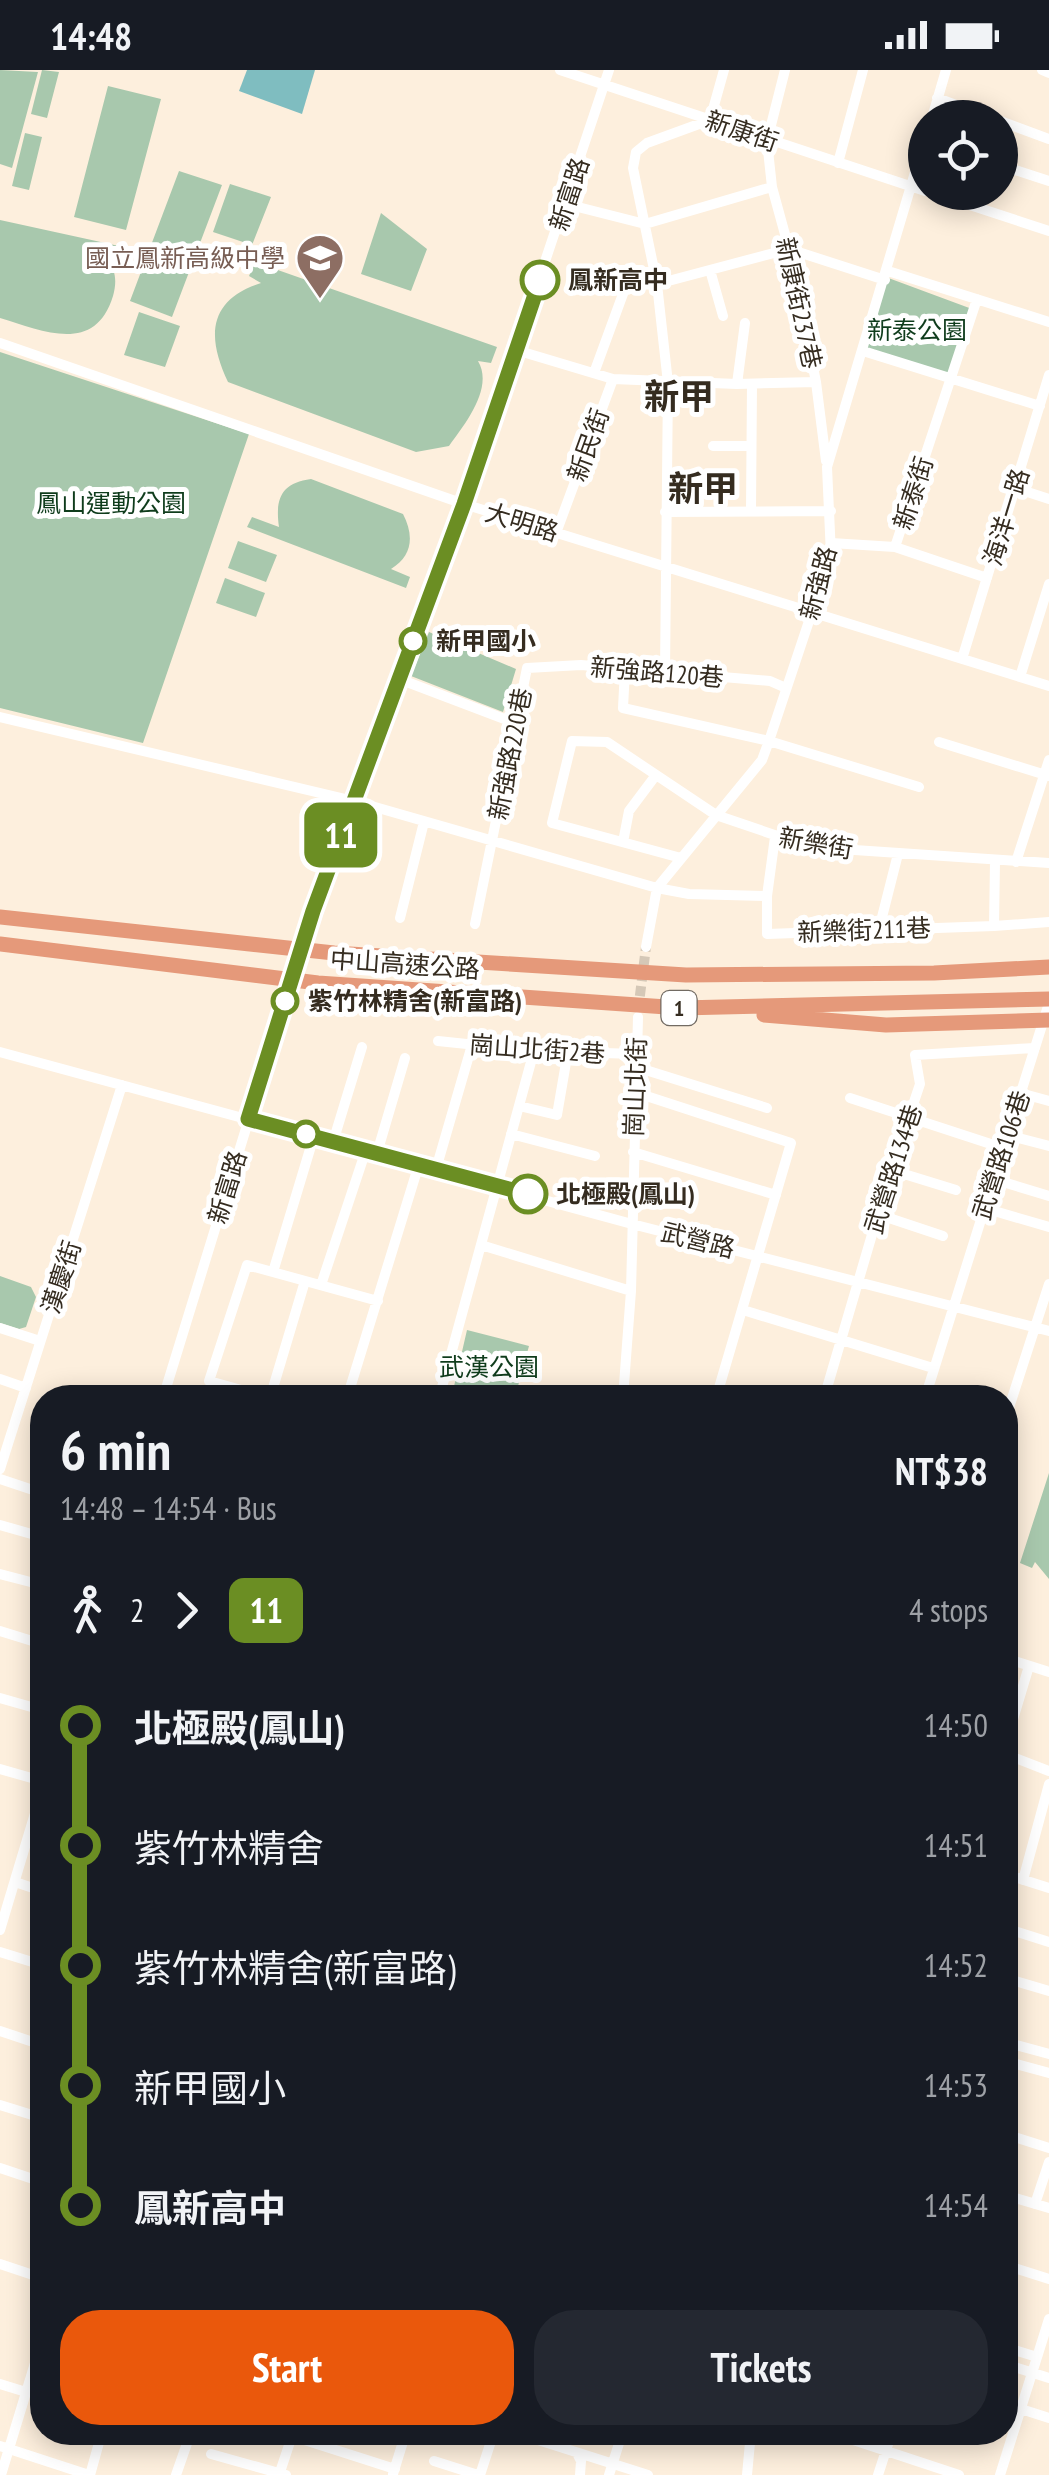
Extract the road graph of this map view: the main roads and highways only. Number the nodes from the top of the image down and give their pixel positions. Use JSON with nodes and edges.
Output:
{"nodes":[{"id":1,"x":0,"y":917,"type":"edge"},
{"id":2,"x":0,"y":944,"type":"edge"},
{"id":3,"x":1049,"y":967,"type":"edge"},
{"id":4,"x":1047,"y":1000,"type":"edge"},
{"id":5,"x":682,"y":1008,"type":"junction"},
{"id":6,"x":1049,"y":1020,"type":"edge"}],
"edges":[{"from":1,"to":3,"type":"highway","name":"中山高速公路","number":"1"},
{"from":2,"to":5,"type":"highway","name":"中山高速公路","number":"1"},
{"from":4,"to":5,"type":"highway","name":"中山高速公路","number":"1"},
{"from":5,"to":6,"type":"highway"}]}
